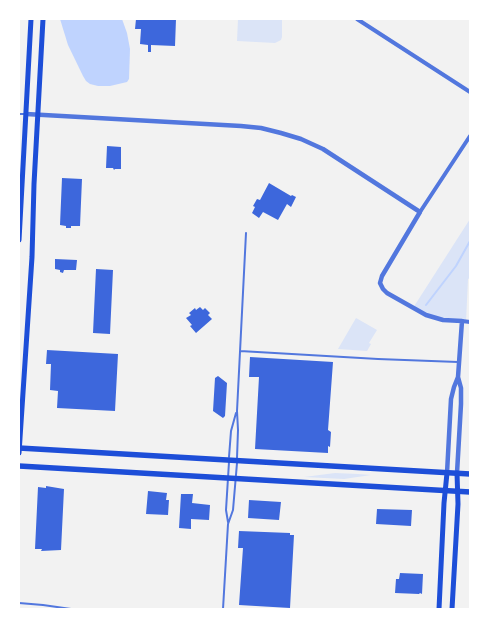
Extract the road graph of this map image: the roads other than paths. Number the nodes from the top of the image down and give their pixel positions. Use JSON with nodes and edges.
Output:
{"nodes":[{"id":1,"x":31,"y":19,"type":"edge"},
{"id":2,"x":43,"y":19,"type":"edge"},
{"id":3,"x":357,"y":19,"type":"edge"},
{"id":4,"x":470,"y":92,"type":"edge"},
{"id":5,"x":19,"y":114,"type":"edge"},
{"id":6,"x":26,"y":114,"type":"junction"},
{"id":7,"x":38,"y":114,"type":"junction"},
{"id":8,"x":470,"y":136,"type":"edge"},
{"id":9,"x":420,"y":212,"type":"junction"},
{"id":10,"x":246,"y":232,"type":"dead end"},
{"id":11,"x":19,"y":240,"type":"edge"},
{"id":12,"x":462,"y":321,"type":"junction"},
{"id":13,"x":470,"y":322,"type":"edge"},
{"id":14,"x":240,"y":351,"type":"junction"},
{"id":15,"x":459,"y":362,"type":"junction"},
{"id":16,"x":458,"y":377,"type":"junction"},
{"id":17,"x":237,"y":411,"type":"junction"},
{"id":18,"x":19,"y":448,"type":"edge"},
{"id":19,"x":19,"y":453,"type":"edge"},
{"id":20,"x":229,"y":460,"type":"junction"},
{"id":21,"x":237,"y":461,"type":"junction"},
{"id":22,"x":19,"y":466,"type":"edge"},
{"id":23,"x":447,"y":473,"type":"junction"},
{"id":24,"x":457,"y":473,"type":"junction"},
{"id":25,"x":470,"y":474,"type":"edge"},
{"id":26,"x":228,"y":477,"type":"junction"},
{"id":27,"x":236,"y":478,"type":"junction"},
{"id":28,"x":445,"y":490,"type":"junction"},
{"id":29,"x":458,"y":491,"type":"junction"},
{"id":30,"x":470,"y":492,"type":"edge"},
{"id":31,"x":228,"y":524,"type":"junction"},
{"id":32,"x":19,"y":603,"type":"edge"},
{"id":33,"x":71,"y":609,"type":"edge"},
{"id":34,"x":223,"y":609,"type":"edge"},
{"id":35,"x":439,"y":609,"type":"edge"},
{"id":36,"x":452,"y":609,"type":"edge"}],
"edges":[{"from":1,"to":6,"type":"main road"},
{"from":2,"to":7,"type":"main road"},
{"from":3,"to":4,"type":"street"},
{"from":5,"to":6,"type":"lane"},
{"from":6,"to":7,"type":"street"},
{"from":6,"to":11,"type":"main road"},
{"from":7,"to":9,"type":"street"},
{"from":7,"to":18,"type":"main road"},
{"from":8,"to":9,"type":"street"},
{"from":9,"to":12,"type":"street"},
{"from":10,"to":14,"type":"lane"},
{"from":12,"to":13,"type":"street"},
{"from":12,"to":15,"type":"street"},
{"from":14,"to":15,"type":"lane"},
{"from":14,"to":17,"type":"lane"},
{"from":15,"to":16,"type":"street"},
{"from":16,"to":23,"type":"street"},
{"from":16,"to":24,"type":"street"},
{"from":17,"to":20,"type":"lane"},
{"from":17,"to":21,"type":"lane"},
{"from":18,"to":19,"type":"main road"},
{"from":18,"to":20,"type":"main road"},
{"from":20,"to":21,"type":"main road"},
{"from":20,"to":26,"type":"lane"},
{"from":21,"to":23,"type":"main road"},
{"from":21,"to":27,"type":"lane"},
{"from":22,"to":26,"type":"main road"},
{"from":23,"to":24,"type":"main road"},
{"from":23,"to":28,"type":"main road"},
{"from":24,"to":25,"type":"main road"},
{"from":24,"to":29,"type":"main road"},
{"from":26,"to":27,"type":"main road"},
{"from":26,"to":31,"type":"lane"},
{"from":27,"to":28,"type":"main road"},
{"from":27,"to":31,"type":"lane"},
{"from":28,"to":29,"type":"main road"},
{"from":28,"to":35,"type":"main road"},
{"from":29,"to":30,"type":"main road"},
{"from":29,"to":36,"type":"main road"},
{"from":31,"to":34,"type":"lane"},
{"from":32,"to":33,"type":"lane"}]}
